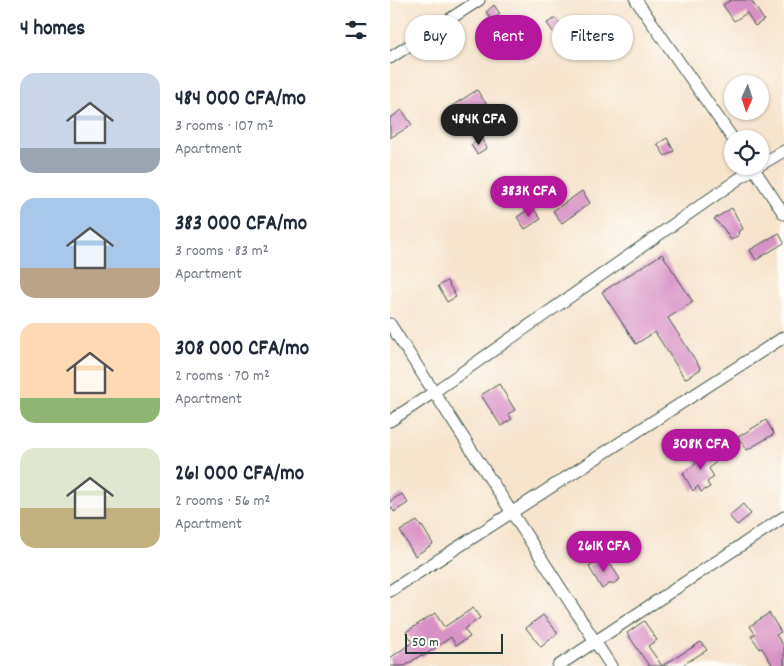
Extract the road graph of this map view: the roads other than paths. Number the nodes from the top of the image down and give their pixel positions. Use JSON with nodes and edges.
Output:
{"nodes":[{"id":1,"x":479,"y":0,"type":"edge"},
{"id":2,"x":636,"y":0,"type":"edge"},
{"id":3,"x":390,"y":58,"type":"edge"},
{"id":4,"x":727,"y":130,"type":"edge"},
{"id":5,"x":784,"y":151,"type":"edge"},
{"id":6,"x":769,"y":159,"type":"edge"},
{"id":7,"x":743,"y":175,"type":"edge"},
{"id":8,"x":761,"y":175,"type":"edge"},
{"id":9,"x":784,"y":214,"type":"edge"},
{"id":10,"x":390,"y":324,"type":"edge"},
{"id":11,"x":784,"y":337,"type":"edge"},
{"id":12,"x":434,"y":392,"type":"junction"},
{"id":13,"x":390,"y":421,"type":"edge"},
{"id":14,"x":511,"y":512,"type":"junction"},
{"id":15,"x":784,"y":517,"type":"edge"},
{"id":16,"x":390,"y":591,"type":"edge"},
{"id":17,"x":596,"y":642,"type":"junction"},
{"id":18,"x":558,"y":666,"type":"edge"},
{"id":19,"x":612,"y":666,"type":"edge"}],
"edges":[{"from":1,"to":3,"type":"street"},
{"from":2,"to":4,"type":"street"},
{"from":5,"to":6,"type":"street"},
{"from":7,"to":12,"type":"street"},
{"from":8,"to":9,"type":"street"},
{"from":10,"to":12,"type":"street"},
{"from":11,"to":14,"type":"street"},
{"from":12,"to":13,"type":"street"},
{"from":12,"to":14,"type":"street"},
{"from":14,"to":16,"type":"street"},
{"from":14,"to":17,"type":"street"},
{"from":15,"to":17,"type":"street"},
{"from":17,"to":18,"type":"street"},
{"from":17,"to":19,"type":"street"}]}
